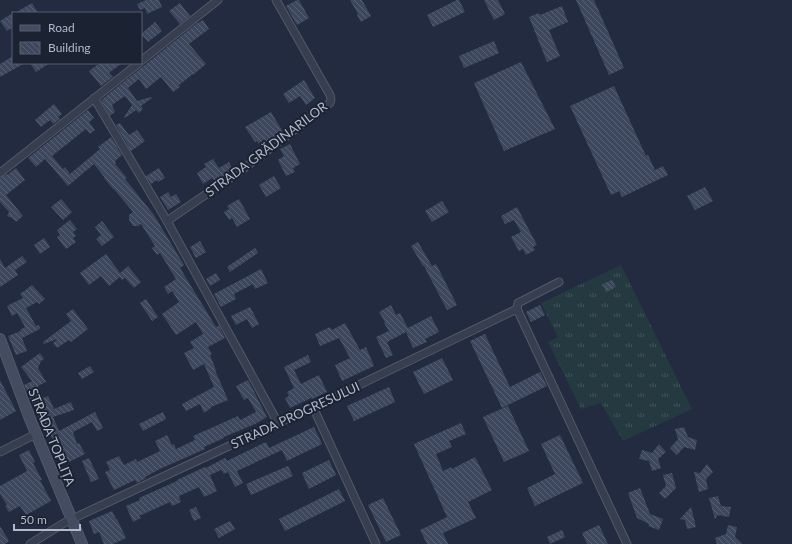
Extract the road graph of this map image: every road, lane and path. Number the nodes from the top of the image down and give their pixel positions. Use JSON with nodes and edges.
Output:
{"nodes":[{"id":1,"x":218,"y":0,"type":"edge"},
{"id":2,"x":276,"y":0,"type":"edge"},
{"id":3,"x":142,"y":60,"type":"edge"},
{"id":4,"x":137,"y":64,"type":"edge"},
{"id":5,"x":94,"y":98,"type":"junction"},
{"id":6,"x":0,"y":173,"type":"edge"},
{"id":7,"x":167,"y":222,"type":"junction"},
{"id":8,"x":558,"y":282,"type":"dead end"},
{"id":9,"x":518,"y":309,"type":"junction"},
{"id":10,"x":0,"y":339,"type":"edge"},
{"id":11,"x":313,"y":407,"type":"junction"},
{"id":12,"x":278,"y":423,"type":"junction"},
{"id":13,"x":36,"y":434,"type":"junction"},
{"id":14,"x":0,"y":452,"type":"edge"},
{"id":15,"x":72,"y":519,"type":"junction"},
{"id":16,"x":30,"y":544,"type":"edge"},
{"id":17,"x":82,"y":544,"type":"edge"},
{"id":18,"x":376,"y":544,"type":"edge"},
{"id":19,"x":627,"y":544,"type":"edge"}],
"edges":[{"from":1,"to":3,"type":"street"},
{"from":2,"to":7,"type":"street","name":"STRADA GRĂDINARILOR"},
{"from":4,"to":5,"type":"street"},
{"from":5,"to":6,"type":"street"},
{"from":5,"to":7,"type":"street"},
{"from":7,"to":12,"type":"street"},
{"from":8,"to":9,"type":"street","name":"STRADA PROGRESULUI"},
{"from":9,"to":11,"type":"street","name":"STRADA PROGRESULUI"},
{"from":9,"to":19,"type":"street"},
{"from":10,"to":13,"type":"main road","name":"STRADA TOPLIȚA"},
{"from":11,"to":12,"type":"street","name":"STRADA PROGRESULUI"},
{"from":11,"to":18,"type":"street"},
{"from":12,"to":15,"type":"street","name":"STRADA PROGRESULUI"},
{"from":13,"to":14,"type":"street"},
{"from":13,"to":15,"type":"main road","name":"STRADA TOPLIȚA"},
{"from":15,"to":16,"type":"street","name":"STRADA PROGRESULUI"},
{"from":15,"to":17,"type":"main road","name":"STRADA TOPLIȚA"}]}
